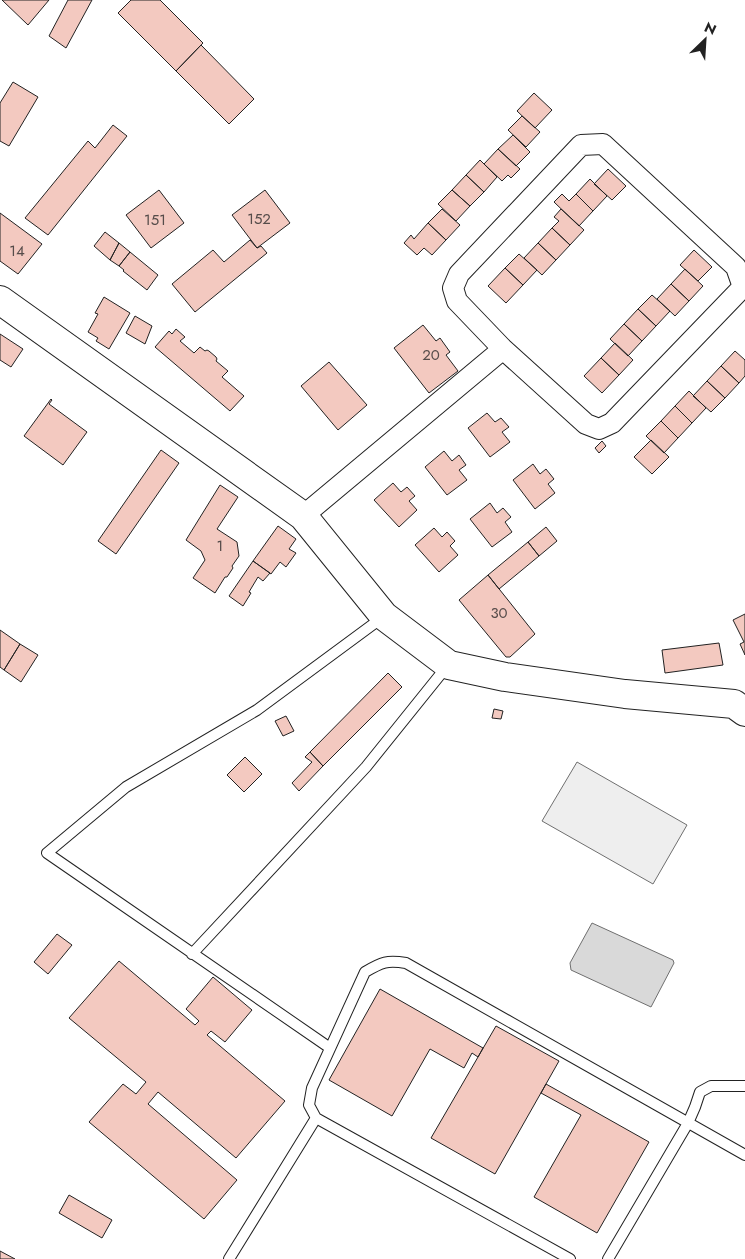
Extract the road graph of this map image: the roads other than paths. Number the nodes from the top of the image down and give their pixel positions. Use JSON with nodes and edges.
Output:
{"nodes":[{"id":1,"x":0,"y":300,"type":"edge"},
{"id":2,"x":503,"y":349,"type":"junction"},
{"id":3,"x":303,"y":516,"type":"junction"},
{"id":4,"x":384,"y":616,"type":"junction"},
{"id":5,"x":448,"y":665,"type":"junction"},
{"id":6,"x":741,"y":704,"type":"edge"},
{"id":7,"x":192,"y":954,"type":"junction"},
{"id":8,"x":330,"y":1048,"type":"junction"},
{"id":9,"x":745,"y":1086,"type":"edge"},
{"id":10,"x":316,"y":1118,"type":"junction"},
{"id":11,"x":688,"y":1123,"type":"junction"},
{"id":12,"x":745,"y":1155,"type":"edge"},
{"id":13,"x":229,"y":1259,"type":"edge"},
{"id":14,"x":570,"y":1259,"type":"edge"},
{"id":15,"x":608,"y":1259,"type":"edge"}],
"edges":[{"from":1,"to":3,"type":"street"},
{"from":2,"to":2,"type":"street"},
{"from":2,"to":3,"type":"street"},
{"from":3,"to":4,"type":"street"},
{"from":4,"to":5,"type":"street"},
{"from":4,"to":7,"type":"lane"},
{"from":5,"to":6,"type":"street"},
{"from":5,"to":7,"type":"lane"},
{"from":7,"to":8,"type":"lane"},
{"from":8,"to":10,"type":"lane"},
{"from":8,"to":11,"type":"lane"},
{"from":9,"to":11,"type":"lane"},
{"from":10,"to":13,"type":"lane"},
{"from":10,"to":14,"type":"lane"},
{"from":11,"to":12,"type":"lane"},
{"from":11,"to":15,"type":"lane"}]}
